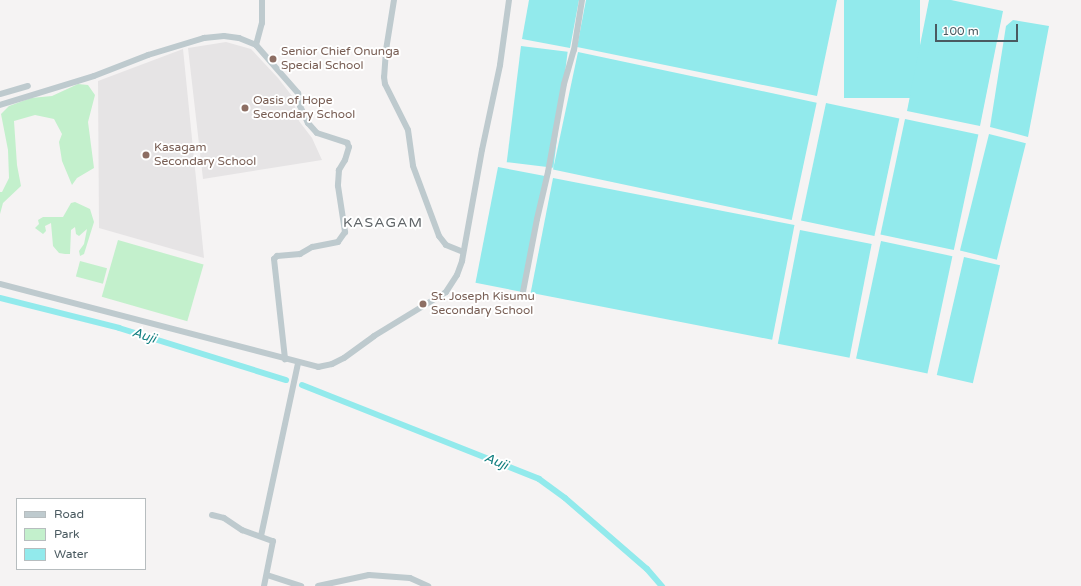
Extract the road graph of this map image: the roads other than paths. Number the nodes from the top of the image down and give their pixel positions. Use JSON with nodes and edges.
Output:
{"nodes":[{"id":1,"x":262,"y":0,"type":"edge"},
{"id":2,"x":394,"y":0,"type":"edge"},
{"id":3,"x":509,"y":0,"type":"edge"},
{"id":4,"x":582,"y":0,"type":"edge"},
{"id":5,"x":256,"y":44,"type":"junction"},
{"id":6,"x":28,"y":86,"type":"dead end"},
{"id":7,"x":0,"y":94,"type":"edge"},
{"id":8,"x":0,"y":105,"type":"edge"},
{"id":9,"x":464,"y":252,"type":"junction"},
{"id":10,"x":0,"y":284,"type":"edge"},
{"id":11,"x":522,"y":297,"type":"dead end"},
{"id":12,"x":285,"y":359,"type":"junction"},
{"id":13,"x":298,"y":363,"type":"junction"},
{"id":14,"x":212,"y":515,"type":"dead end"},
{"id":15,"x":261,"y":536,"type":"junction"},
{"id":16,"x":267,"y":575,"type":"junction"},
{"id":17,"x":264,"y":586,"type":"edge"},
{"id":18,"x":301,"y":586,"type":"edge"},
{"id":19,"x":318,"y":586,"type":"edge"},
{"id":20,"x":428,"y":586,"type":"edge"}],
"edges":[{"from":1,"to":5,"type":"street"},
{"from":2,"to":9,"type":"street"},
{"from":3,"to":9,"type":"street"},
{"from":4,"to":11,"type":"street"},
{"from":5,"to":8,"type":"street"},
{"from":5,"to":12,"type":"street"},
{"from":6,"to":7,"type":"street"},
{"from":9,"to":13,"type":"street"},
{"from":10,"to":12,"type":"street"},
{"from":12,"to":13,"type":"street"},
{"from":13,"to":15,"type":"street"},
{"from":14,"to":15,"type":"street"},
{"from":15,"to":16,"type":"street"},
{"from":16,"to":17,"type":"street"},
{"from":16,"to":18,"type":"street"},
{"from":19,"to":20,"type":"street"}]}
